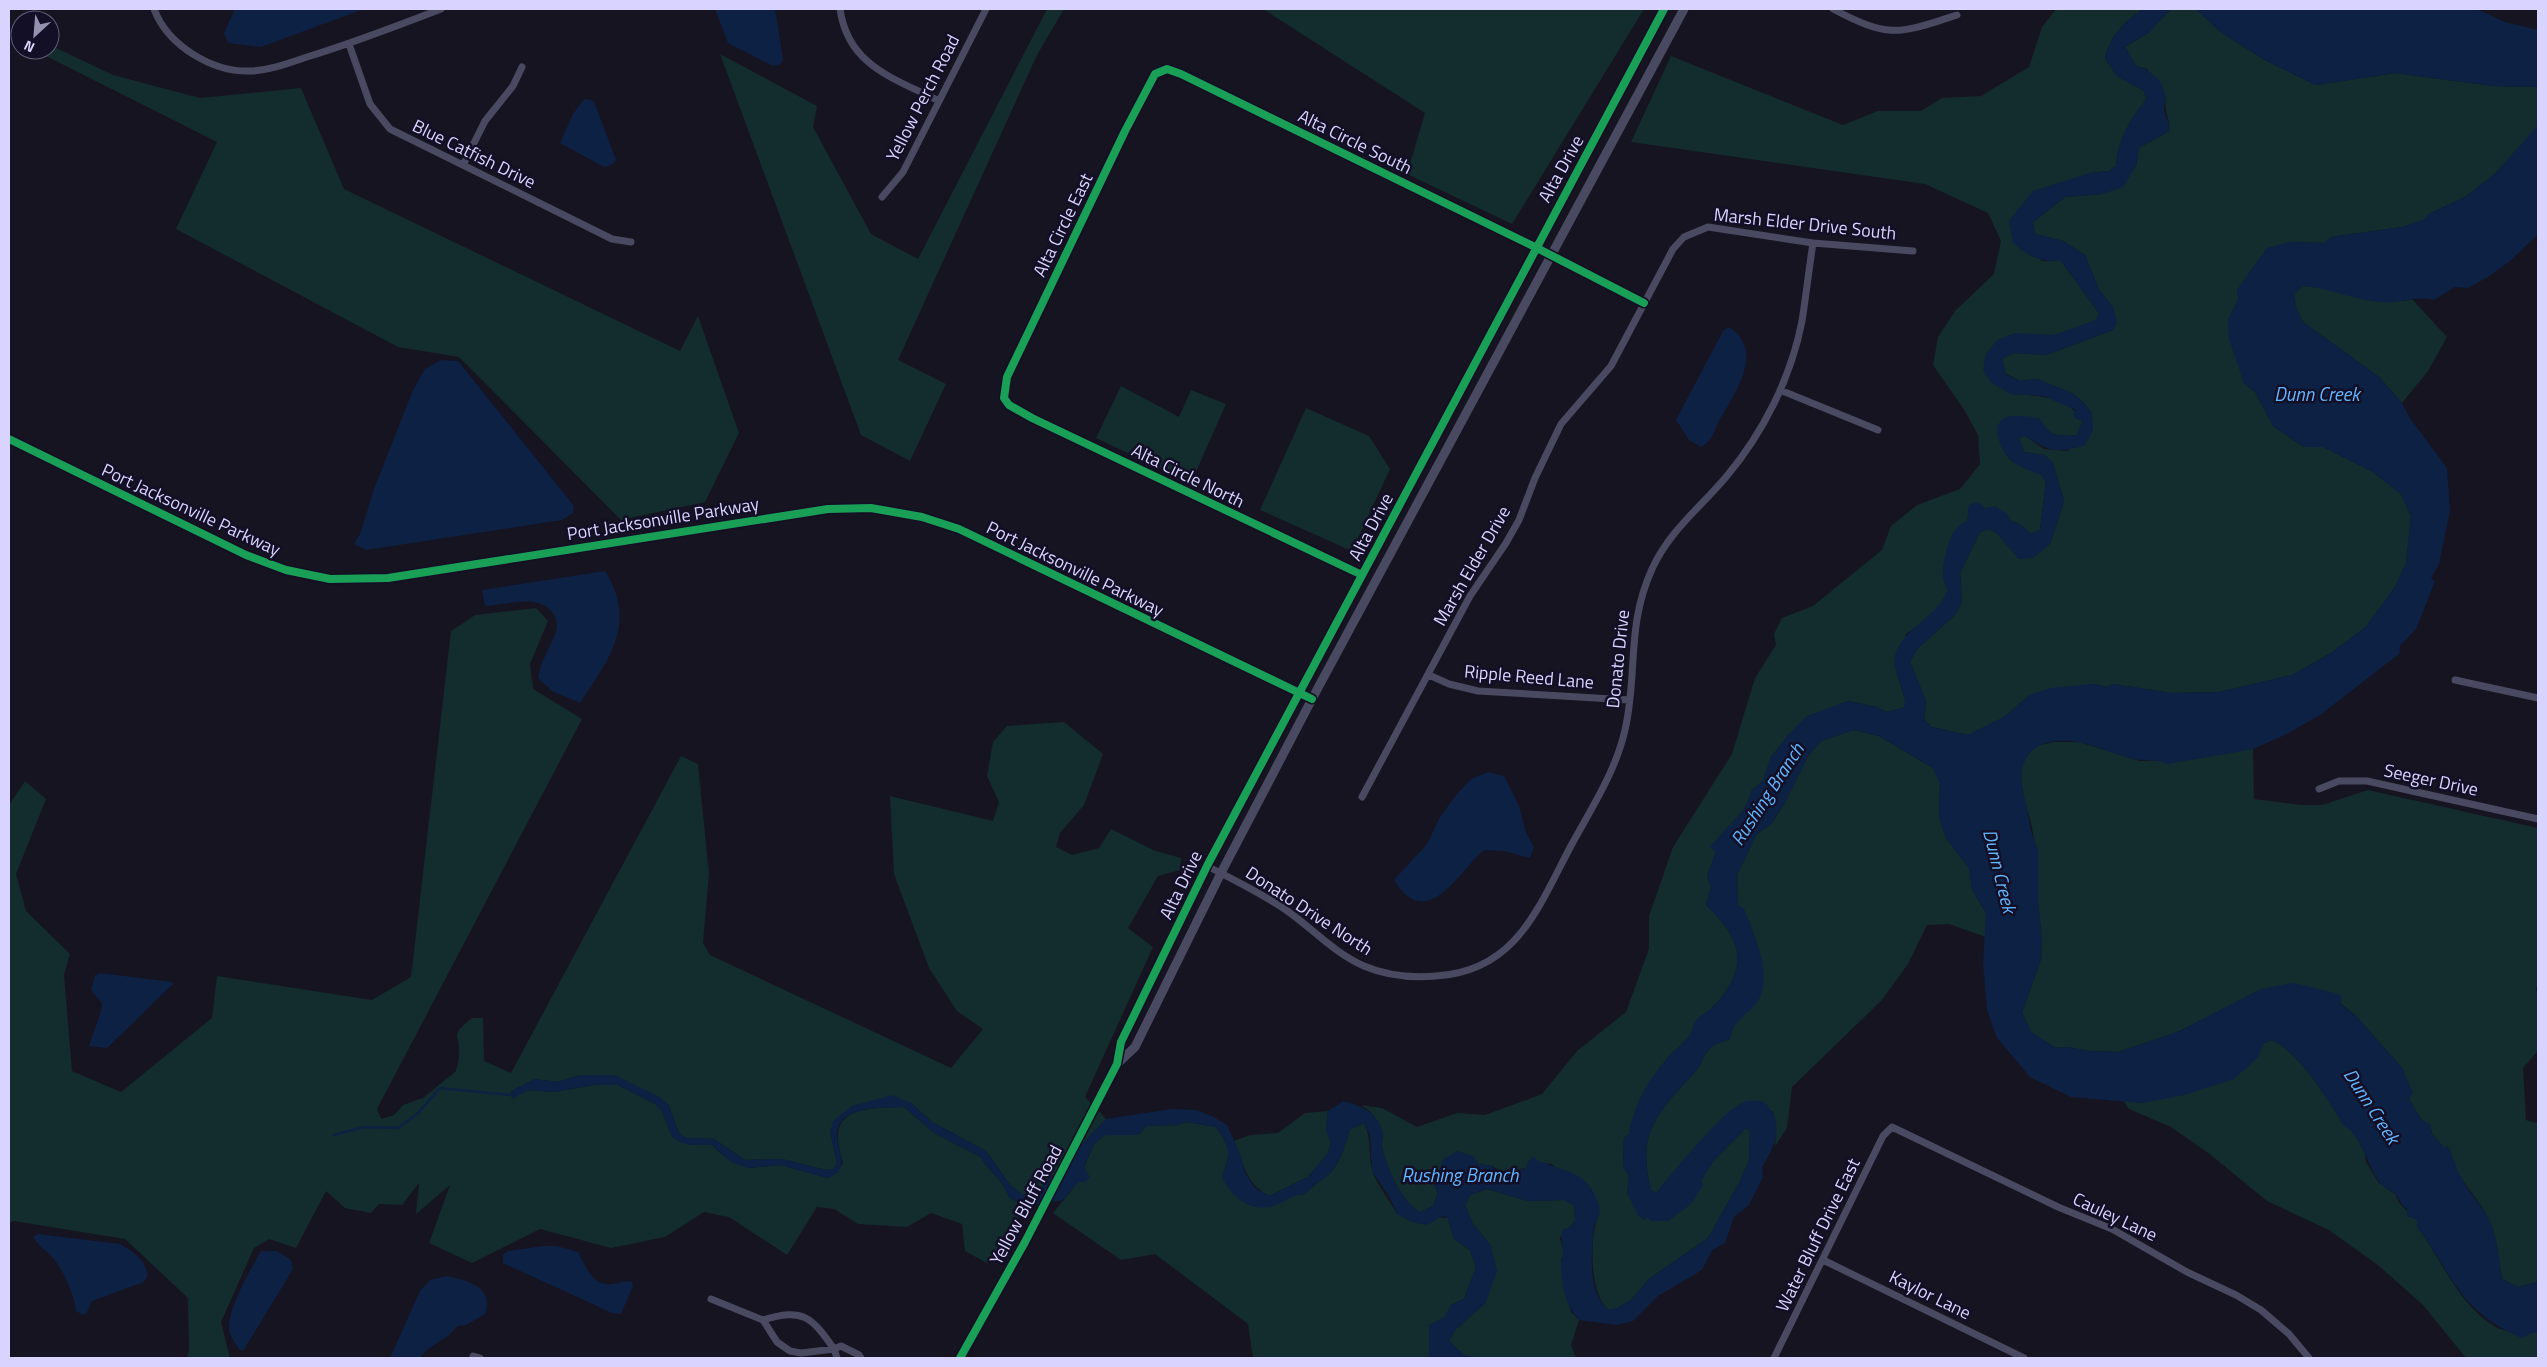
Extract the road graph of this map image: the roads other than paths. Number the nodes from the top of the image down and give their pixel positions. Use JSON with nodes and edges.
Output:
{"nodes":[{"id":1,"x":154,"y":9,"type":"edge"},
{"id":2,"x":441,"y":9,"type":"edge"},
{"id":3,"x":840,"y":9,"type":"edge"},
{"id":4,"x":986,"y":9,"type":"edge"},
{"id":5,"x":1664,"y":9,"type":"edge"},
{"id":6,"x":1684,"y":9,"type":"edge"},
{"id":7,"x":1833,"y":9,"type":"edge"},
{"id":8,"x":1957,"y":15,"type":"dead end"},
{"id":9,"x":348,"y":44,"type":"junction"},
{"id":10,"x":522,"y":67,"type":"dead end"},
{"id":11,"x":1160,"y":71,"type":"joint"},
{"id":12,"x":939,"y":101,"type":"junction"},
{"id":13,"x":463,"y":166,"type":"junction"},
{"id":14,"x":882,"y":196,"type":"dead end"},
{"id":15,"x":631,"y":242,"type":"dead end"},
{"id":16,"x":1813,"y":243,"type":"junction"},
{"id":17,"x":1535,"y":247,"type":"junction"},
{"id":18,"x":1913,"y":251,"type":"dead end"},
{"id":19,"x":1552,"y":256,"type":"junction"},
{"id":20,"x":1644,"y":304,"type":"junction"},
{"id":21,"x":1780,"y":390,"type":"junction"},
{"id":22,"x":1004,"y":398,"type":"joint"},
{"id":23,"x":1878,"y":430,"type":"dead end"},
{"id":24,"x":9,"y":440,"type":"edge"},
{"id":25,"x":1362,"y":575,"type":"junction"},
{"id":26,"x":1428,"y":675,"type":"junction"},
{"id":27,"x":2455,"y":680,"type":"dead end"},
{"id":28,"x":1299,"y":693,"type":"junction"},
{"id":29,"x":2538,"y":698,"type":"edge"},
{"id":30,"x":1312,"y":699,"type":"junction"},
{"id":31,"x":1629,"y":700,"type":"junction"},
{"id":32,"x":2319,"y":789,"type":"dead end"},
{"id":33,"x":1362,"y":797,"type":"dead end"},
{"id":34,"x":2538,"y":819,"type":"edge"},
{"id":35,"x":1207,"y":866,"type":"junction"},
{"id":36,"x":1221,"y":873,"type":"junction"},
{"id":37,"x":1485,"y":964,"type":"joint"},
{"id":38,"x":1117,"y":1064,"type":"junction"},
{"id":39,"x":1892,"y":1127,"type":"joint"},
{"id":40,"x":1823,"y":1260,"type":"junction"},
{"id":41,"x":711,"y":1299,"type":"dead end"},
{"id":42,"x":763,"y":1320,"type":"junction"},
{"id":43,"x":834,"y":1349,"type":"junction"},
{"id":44,"x":837,"y":1358,"type":"edge"},
{"id":45,"x":860,"y":1358,"type":"edge"},
{"id":46,"x":960,"y":1358,"type":"edge"},
{"id":47,"x":1774,"y":1358,"type":"edge"},
{"id":48,"x":2024,"y":1358,"type":"edge"},
{"id":49,"x":2309,"y":1358,"type":"edge"}],
"edges":[{"from":1,"to":9,"type":"street"},
{"from":2,"to":9,"type":"street"},
{"from":3,"to":12,"type":"street"},
{"from":4,"to":12,"type":"street","name":"Yellow Perch Road"},
{"from":5,"to":17,"type":"street","name":"Alta Drive"},
{"from":6,"to":19,"type":"street","name":"Alta Drive"},
{"from":7,"to":8,"type":"street"},
{"from":9,"to":13,"type":"street","name":"Blue Catfish Drive"},
{"from":10,"to":13,"type":"street"},
{"from":11,"to":17,"type":"street","name":"Alta Circle South"},
{"from":11,"to":22,"type":"street","name":"Alta Circle East"},
{"from":12,"to":14,"type":"street","name":"Yellow Perch Road"},
{"from":13,"to":15,"type":"street","name":"Blue Catfish Drive"},
{"from":16,"to":18,"type":"street","name":"Marsh Elder Drive South"},
{"from":16,"to":20,"type":"street","name":"Marsh Elder Drive South"},
{"from":16,"to":21,"type":"street","name":"Donato Drive"},
{"from":17,"to":19,"type":"street","name":"Alta Circle South"},
{"from":17,"to":25,"type":"street","name":"Alta Drive"},
{"from":19,"to":20,"type":"street","name":"Alta Circle South"},
{"from":19,"to":30,"type":"street","name":"Alta Drive"},
{"from":20,"to":26,"type":"street","name":"Marsh Elder Drive"},
{"from":21,"to":23,"type":"street"},
{"from":21,"to":31,"type":"street","name":"Donato Drive"},
{"from":22,"to":25,"type":"street","name":"Alta Circle North"},
{"from":24,"to":28,"type":"street","name":"Port Jacksonville Parkway"},
{"from":25,"to":28,"type":"street","name":"Alta Drive"},
{"from":26,"to":31,"type":"street","name":"Ripple Reed Lane"},
{"from":26,"to":33,"type":"street","name":"Marsh Elder Drive"},
{"from":27,"to":29,"type":"street"},
{"from":28,"to":30,"type":"street","name":"Port Jacksonville Parkway"},
{"from":28,"to":35,"type":"street","name":"Alta Drive"},
{"from":30,"to":36,"type":"street","name":"Alta Drive"},
{"from":31,"to":37,"type":"street","name":"Donato Drive"},
{"from":32,"to":34,"type":"street","name":"Seeger Drive"},
{"from":35,"to":36,"type":"street","name":"Donato Drive North"},
{"from":35,"to":38,"type":"street","name":"Alta Drive"},
{"from":36,"to":37,"type":"street","name":"Donato Drive North"},
{"from":36,"to":38,"type":"street","name":"Alta Drive"},
{"from":38,"to":46,"type":"street","name":"Yellow Bluff Road"},
{"from":39,"to":40,"type":"street","name":"Water Bluff Drive East"},
{"from":39,"to":49,"type":"street","name":"Cauley Lane"},
{"from":40,"to":47,"type":"street","name":"Water Bluff Drive East"},
{"from":40,"to":48,"type":"street","name":"Kaylor Lane"},
{"from":41,"to":42,"type":"street"},
{"from":42,"to":43,"type":"street"},
{"from":42,"to":43,"type":"street"},
{"from":43,"to":44,"type":"street"},
{"from":43,"to":45,"type":"street"}]}
